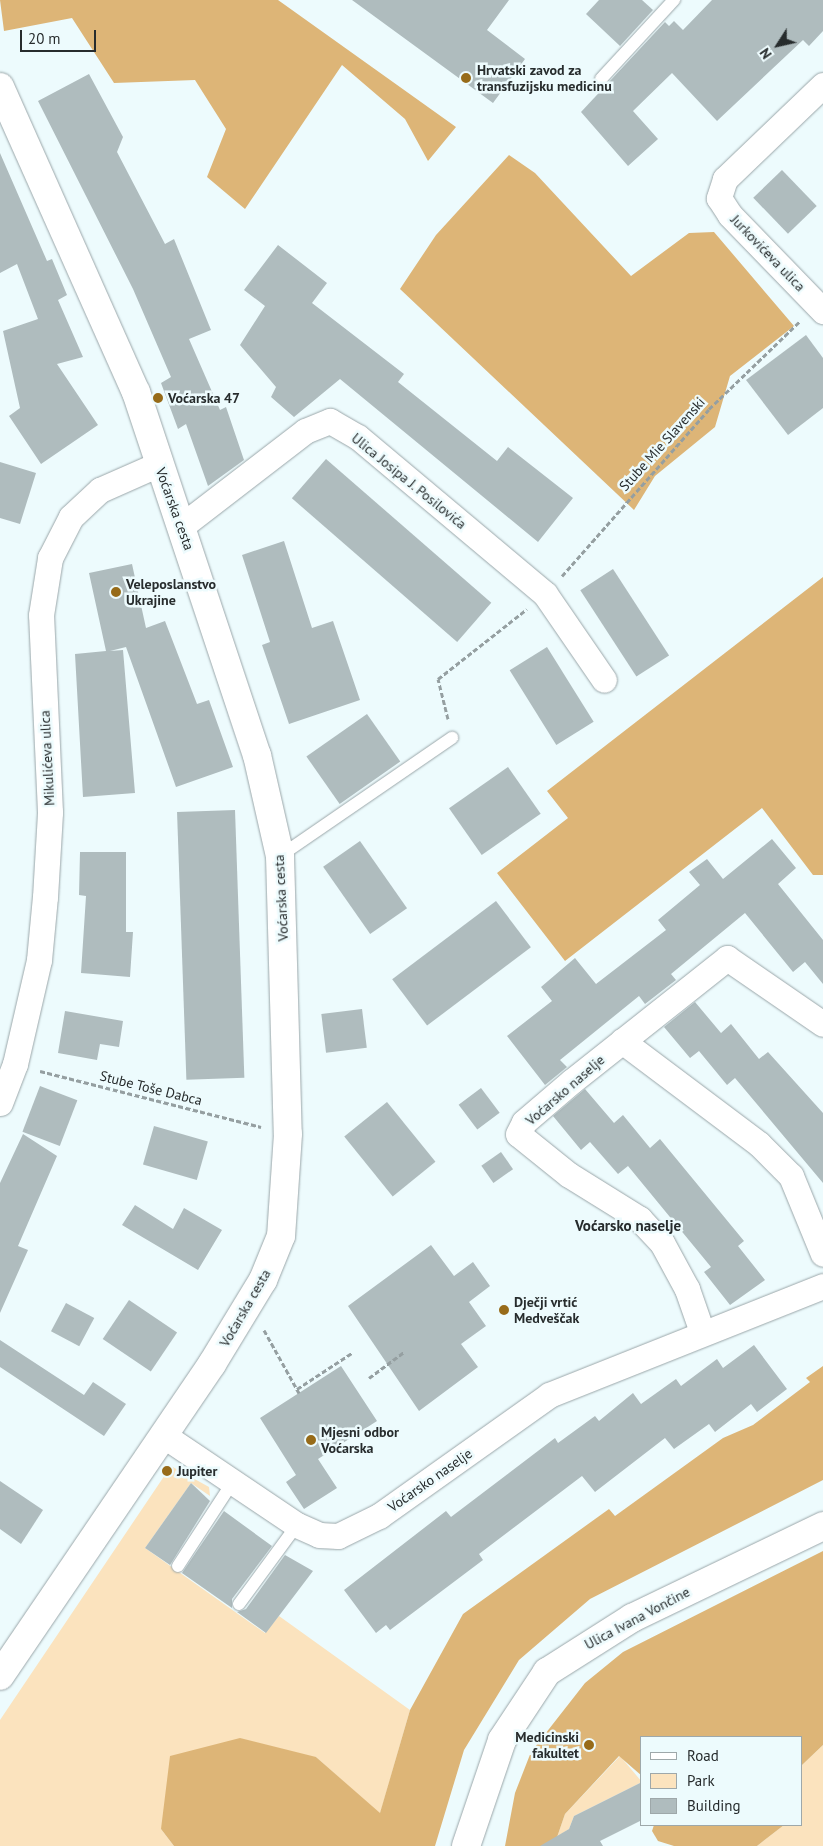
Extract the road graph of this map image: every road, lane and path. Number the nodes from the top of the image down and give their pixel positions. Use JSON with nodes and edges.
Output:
{"nodes":[{"id":1,"x":674,"y":0,"type":"edge"},
{"id":2,"x":601,"y":79,"type":"dead end"},
{"id":3,"x":823,"y":85,"type":"edge"},
{"id":4,"x":0,"y":88,"type":"edge"},
{"id":5,"x":813,"y":314,"type":"edge"},
{"id":6,"x":159,"y":464,"type":"junction"},
{"id":7,"x":183,"y":525,"type":"junction"},
{"id":8,"x":545,"y":594,"type":"junction"},
{"id":9,"x":604,"y":680,"type":"dead end"},
{"id":10,"x":452,"y":738,"type":"joint"},
{"id":11,"x":280,"y":856,"type":"junction"},
{"id":12,"x":823,"y":1024,"type":"edge"},
{"id":13,"x":622,"y":1041,"type":"junction"},
{"id":14,"x":32,"y":1069,"type":"dead end"},
{"id":15,"x":0,"y":1103,"type":"edge"},
{"id":16,"x":264,"y":1128,"type":"dead end"},
{"id":17,"x":823,"y":1254,"type":"edge"},
{"id":18,"x":823,"y":1286,"type":"edge"},
{"id":19,"x":264,"y":1324,"type":"dead end"},
{"id":20,"x":702,"y":1332,"type":"junction"},
{"id":21,"x":404,"y":1352,"type":"dead end"},
{"id":22,"x":352,"y":1353,"type":"dead end"},
{"id":23,"x":369,"y":1378,"type":"dead end"},
{"id":24,"x":297,"y":1389,"type":"junction"},
{"id":25,"x":300,"y":1393,"type":"dead end"},
{"id":26,"x":163,"y":1435,"type":"junction"},
{"id":27,"x":234,"y":1480,"type":"junction"},
{"id":28,"x":297,"y":1525,"type":"junction"},
{"id":29,"x":823,"y":1526,"type":"edge"},
{"id":30,"x":178,"y":1566,"type":"dead end"},
{"id":31,"x":239,"y":1604,"type":"dead end"},
{"id":32,"x":0,"y":1676,"type":"edge"},
{"id":33,"x":466,"y":1846,"type":"edge"}],
"edges":[{"from":1,"to":2,"type":"lane"},
{"from":3,"to":5,"type":"street","name":"Jurkovićeva ulica"},
{"from":4,"to":6,"type":"street","name":"Voćarska cesta"},
{"from":5,"to":8,"type":"path","name":"Stube Mie Slavenski"},
{"from":6,"to":7,"type":"street","name":"Voćarska cesta"},
{"from":6,"to":15,"type":"street","name":"Mikulićeva ulica"},
{"from":7,"to":8,"type":"street","name":"Ulica Josipa J. Posilovića"},
{"from":7,"to":11,"type":"street","name":"Voćarska cesta"},
{"from":8,"to":9,"type":"street","name":"Ulica Josipa J. Posilovića"},
{"from":8,"to":10,"type":"path","name":"Stube Mie Slavenski"},
{"from":10,"to":11,"type":"lane"},
{"from":11,"to":26,"type":"street","name":"Voćarska cesta"},
{"from":12,"to":13,"type":"street","name":"Voćarsko naselje"},
{"from":13,"to":17,"type":"street"},
{"from":13,"to":20,"type":"street","name":"Voćarsko naselje"},
{"from":14,"to":16,"type":"path","name":"Stube Toše Dabca"},
{"from":18,"to":20,"type":"street","name":"Voćarsko naselje"},
{"from":19,"to":24,"type":"path"},
{"from":20,"to":28,"type":"street","name":"Voćarsko naselje"},
{"from":21,"to":23,"type":"path"},
{"from":22,"to":24,"type":"path"},
{"from":24,"to":25,"type":"path"},
{"from":26,"to":27,"type":"street","name":"Voćarsko naselje"},
{"from":26,"to":32,"type":"street","name":"Voćarska cesta"},
{"from":27,"to":28,"type":"street","name":"Voćarsko naselje"},
{"from":27,"to":30,"type":"lane"},
{"from":28,"to":31,"type":"lane"},
{"from":29,"to":33,"type":"street","name":"Ulica Ivana Vončine"}]}
